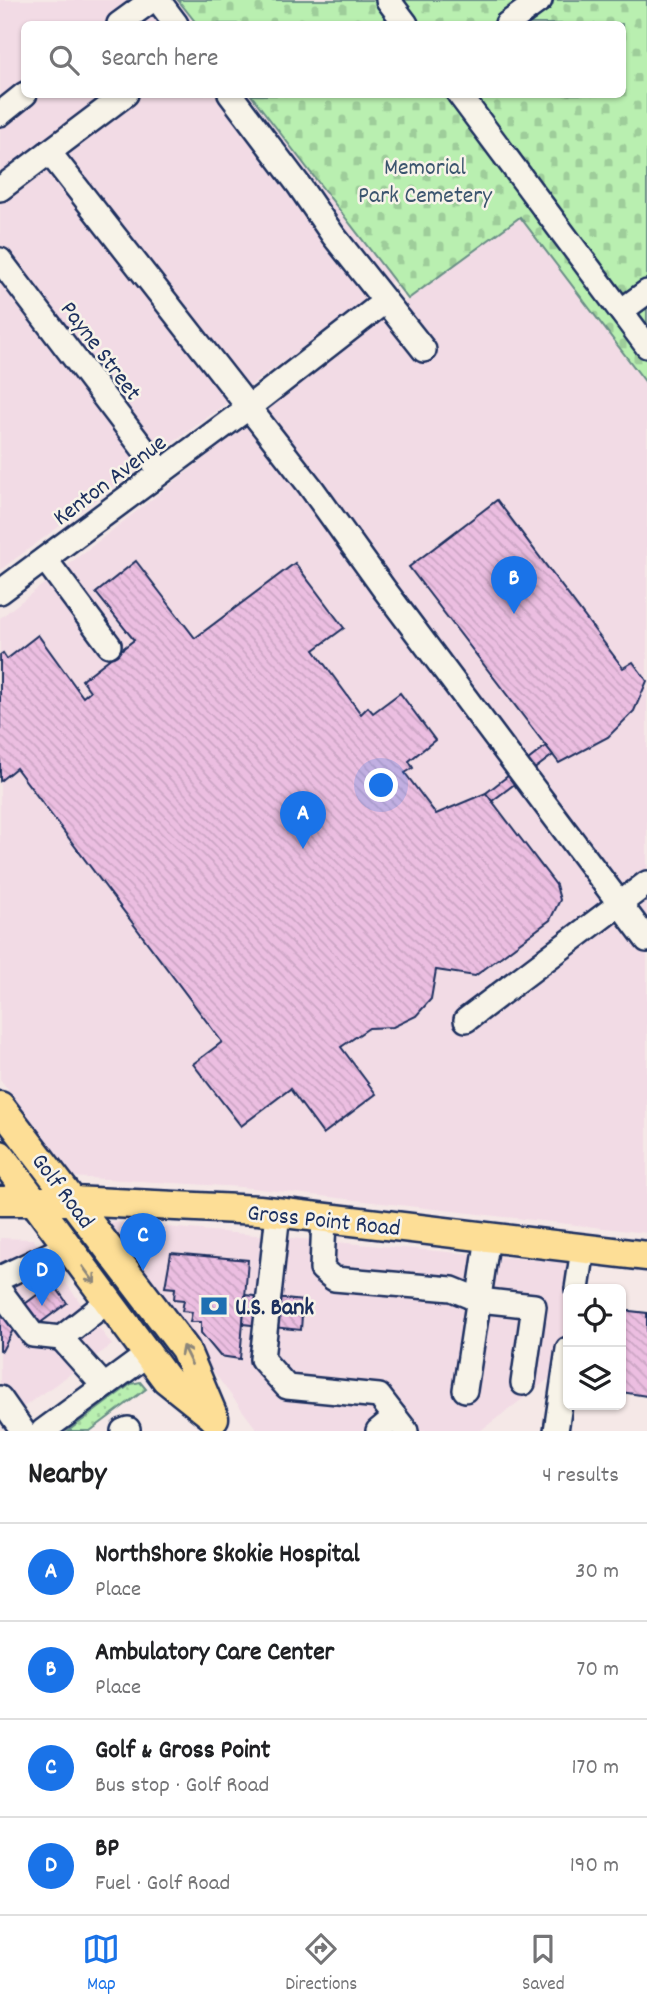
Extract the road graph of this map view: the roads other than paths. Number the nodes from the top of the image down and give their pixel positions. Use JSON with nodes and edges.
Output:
{"nodes":[{"id":1,"x":152,"y":0,"type":"edge"},
{"id":2,"x":158,"y":0,"type":"edge"},
{"id":3,"x":388,"y":0,"type":"edge"},
{"id":4,"x":540,"y":0,"type":"edge"},
{"id":5,"x":123,"y":21,"type":"edge"},
{"id":6,"x":174,"y":21,"type":"edge"},
{"id":7,"x":404,"y":21,"type":"edge"},
{"id":8,"x":511,"y":21,"type":"edge"},
{"id":9,"x":21,"y":97,"type":"edge"},
{"id":10,"x":121,"y":98,"type":"edge"},
{"id":11,"x":233,"y":98,"type":"edge"},
{"id":12,"x":462,"y":98,"type":"edge"},
{"id":13,"x":0,"y":114,"type":"edge"},
{"id":14,"x":49,"y":152,"type":"junction"},
{"id":15,"x":0,"y":188,"type":"edge"},
{"id":16,"x":0,"y":260,"type":"edge"},
{"id":17,"x":647,"y":292,"type":"edge"},
{"id":18,"x":384,"y":302,"type":"junction"},
{"id":19,"x":621,"y":312,"type":"junction"},
{"id":20,"x":647,"y":346,"type":"edge"},
{"id":21,"x":424,"y":350,"type":"dead end"},
{"id":22,"x":248,"y":407,"type":"junction"},
{"id":23,"x":162,"y":472,"type":"junction"},
{"id":24,"x":45,"y":559,"type":"junction"},
{"id":25,"x":0,"y":592,"type":"edge"},
{"id":26,"x":109,"y":645,"type":"dead end"},
{"id":27,"x":647,"y":883,"type":"edge"},
{"id":28,"x":620,"y":903,"type":"junction"},
{"id":29,"x":647,"y":940,"type":"edge"},
{"id":30,"x":466,"y":1020,"type":"dead end"},
{"id":31,"x":0,"y":1106,"type":"edge"},
{"id":32,"x":0,"y":1155,"type":"edge"},
{"id":33,"x":0,"y":1201,"type":"edge"},
{"id":34,"x":34,"y":1201,"type":"junction"},
{"id":35,"x":72,"y":1201,"type":"junction"},
{"id":36,"x":278,"y":1213,"type":"junction"},
{"id":37,"x":324,"y":1218,"type":"junction"},
{"id":38,"x":488,"y":1237,"type":"junction"},
{"id":39,"x":68,"y":1246,"type":"junction"},
{"id":40,"x":583,"y":1249,"type":"junction"},
{"id":41,"x":647,"y":1256,"type":"edge"},
{"id":42,"x":0,"y":1278,"type":"edge"},
{"id":43,"x":578,"y":1284,"type":"edge"},
{"id":44,"x":0,"y":1291,"type":"edge"},
{"id":45,"x":479,"y":1300,"type":"junction"},
{"id":46,"x":108,"y":1301,"type":"junction"},
{"id":47,"x":61,"y":1338,"type":"junction"},
{"id":48,"x":148,"y":1354,"type":"junction"},
{"id":49,"x":523,"y":1383,"type":"dead end"},
{"id":50,"x":563,"y":1383,"type":"edge"},
{"id":51,"x":104,"y":1386,"type":"junction"},
{"id":52,"x":466,"y":1390,"type":"dead end"},
{"id":53,"x":0,"y":1398,"type":"edge"},
{"id":54,"x":219,"y":1424,"type":"edge"},
{"id":55,"x":393,"y":1426,"type":"edge"},
{"id":56,"x":23,"y":1431,"type":"edge"},
{"id":57,"x":43,"y":1431,"type":"edge"},
{"id":58,"x":556,"y":1431,"type":"edge"}],
"edges":[{"from":1,"to":5,"type":"street"},
{"from":2,"to":6,"type":"street"},
{"from":3,"to":7,"type":"street"},
{"from":4,"to":8,"type":"street"},
{"from":9,"to":13,"type":"street"},
{"from":10,"to":14,"type":"street"},
{"from":11,"to":18,"type":"street"},
{"from":12,"to":19,"type":"street"},
{"from":14,"to":15,"type":"street"},
{"from":14,"to":22,"type":"street"},
{"from":16,"to":23,"type":"street","name":"Payne Street"},
{"from":17,"to":19,"type":"street"},
{"from":18,"to":21,"type":"street"},
{"from":18,"to":22,"type":"street","name":"Kenton Avenue"},
{"from":19,"to":20,"type":"street"},
{"from":22,"to":23,"type":"street","name":"Kenton Avenue"},
{"from":22,"to":28,"type":"street"},
{"from":23,"to":24,"type":"street","name":"Kenton Avenue"},
{"from":24,"to":25,"type":"street","name":"Kenton Avenue"},
{"from":24,"to":26,"type":"street"},
{"from":27,"to":28,"type":"street"},
{"from":28,"to":29,"type":"street"},
{"from":28,"to":30,"type":"street"},
{"from":31,"to":35,"type":"main road","name":"Golf Road"},
{"from":32,"to":34,"type":"main road","name":"Golf Road"},
{"from":33,"to":34,"type":"main road","name":"Gross Point Road"},
{"from":34,"to":35,"type":"main road","name":"Gross Point Road"},
{"from":34,"to":39,"type":"main road","name":"Golf Road"},
{"from":35,"to":36,"type":"main road","name":"Gross Point Road"},
{"from":54,"to":35,"type":"main road","name":"Golf Road","one_way":true},
{"from":36,"to":37,"type":"main road","name":"Gross Point Road"},
{"from":36,"to":55,"type":"street"},
{"from":37,"to":38,"type":"main road","name":"Gross Point Road"},
{"from":37,"to":45,"type":"street"},
{"from":38,"to":40,"type":"main road","name":"Gross Point Road"},
{"from":38,"to":45,"type":"street"},
{"from":39,"to":42,"type":"street"},
{"from":39,"to":46,"type":"main road","name":"Golf Road","one_way":true},
{"from":40,"to":41,"type":"main road","name":"Gross Point Road"},
{"from":40,"to":43,"type":"street"},
{"from":44,"to":47,"type":"street"},
{"from":45,"to":49,"type":"street"},
{"from":45,"to":52,"type":"street"},
{"from":46,"to":47,"type":"street"},
{"from":46,"to":48,"type":"main road","name":"Golf Road"},
{"from":47,"to":51,"type":"street"},
{"from":48,"to":51,"type":"street"},
{"from":48,"to":54,"type":"main road","name":"Golf Road"},
{"from":50,"to":58,"type":"street"},
{"from":51,"to":57,"type":"street"},
{"from":53,"to":56,"type":"street"}]}
